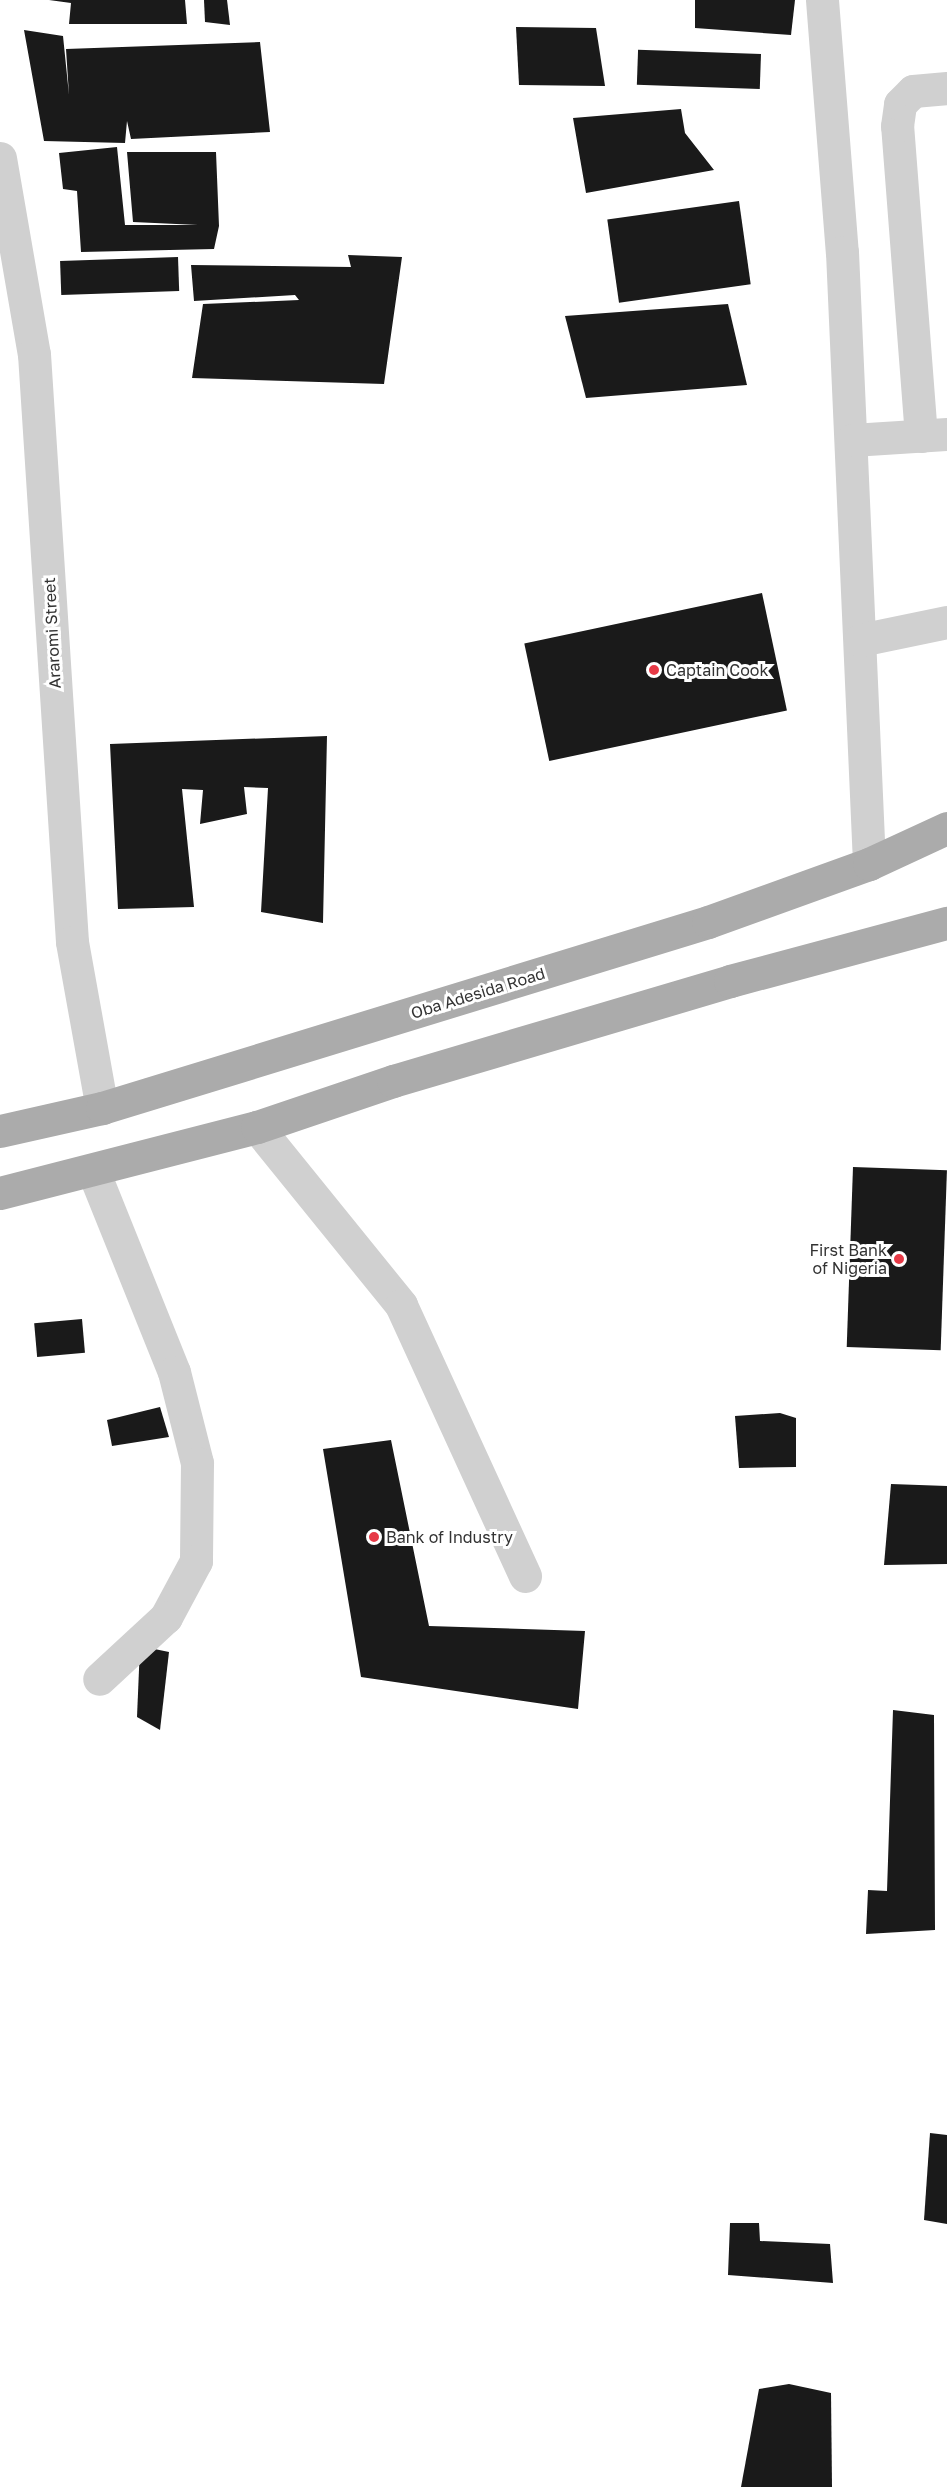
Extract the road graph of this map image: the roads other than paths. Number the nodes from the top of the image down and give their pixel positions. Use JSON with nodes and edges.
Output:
{"nodes":[{"id":1,"x":822,"y":0,"type":"edge"},
{"id":2,"x":947,"y":88,"type":"edge"},
{"id":3,"x":0,"y":158,"type":"edge"},
{"id":4,"x":934,"y":435,"type":"edge"},
{"id":5,"x":852,"y":440,"type":"junction"},
{"id":6,"x":947,"y":622,"type":"edge"},
{"id":7,"x":860,"y":640,"type":"junction"},
{"id":8,"x":947,"y":828,"type":"edge"},
{"id":9,"x":869,"y":864,"type":"junction"},
{"id":10,"x":947,"y":923,"type":"edge"},
{"id":11,"x":102,"y":1108,"type":"junction"},
{"id":12,"x":257,"y":1127,"type":"junction"},
{"id":13,"x":0,"y":1131,"type":"edge"},
{"id":14,"x":94,"y":1173,"type":"junction"},
{"id":15,"x":0,"y":1193,"type":"edge"},
{"id":16,"x":525,"y":1576,"type":"dead end"},
{"id":17,"x":99,"y":1679,"type":"dead end"}],
"edges":[{"from":1,"to":5,"type":"street"},
{"from":2,"to":4,"type":"street"},
{"from":3,"to":11,"type":"street","name":"Araromi Street"},
{"from":4,"to":5,"type":"street"},
{"from":5,"to":7,"type":"street"},
{"from":6,"to":7,"type":"street"},
{"from":7,"to":9,"type":"street"},
{"from":8,"to":9,"type":"main road","name":"Oba Adesida Road"},
{"from":9,"to":11,"type":"main road","name":"Oba Adesida Road"},
{"from":10,"to":12,"type":"main road"},
{"from":11,"to":13,"type":"main road","name":"Oba Adesida Road"},
{"from":12,"to":14,"type":"main road"},
{"from":12,"to":16,"type":"street"},
{"from":14,"to":15,"type":"main road"},
{"from":14,"to":17,"type":"street"}]}
